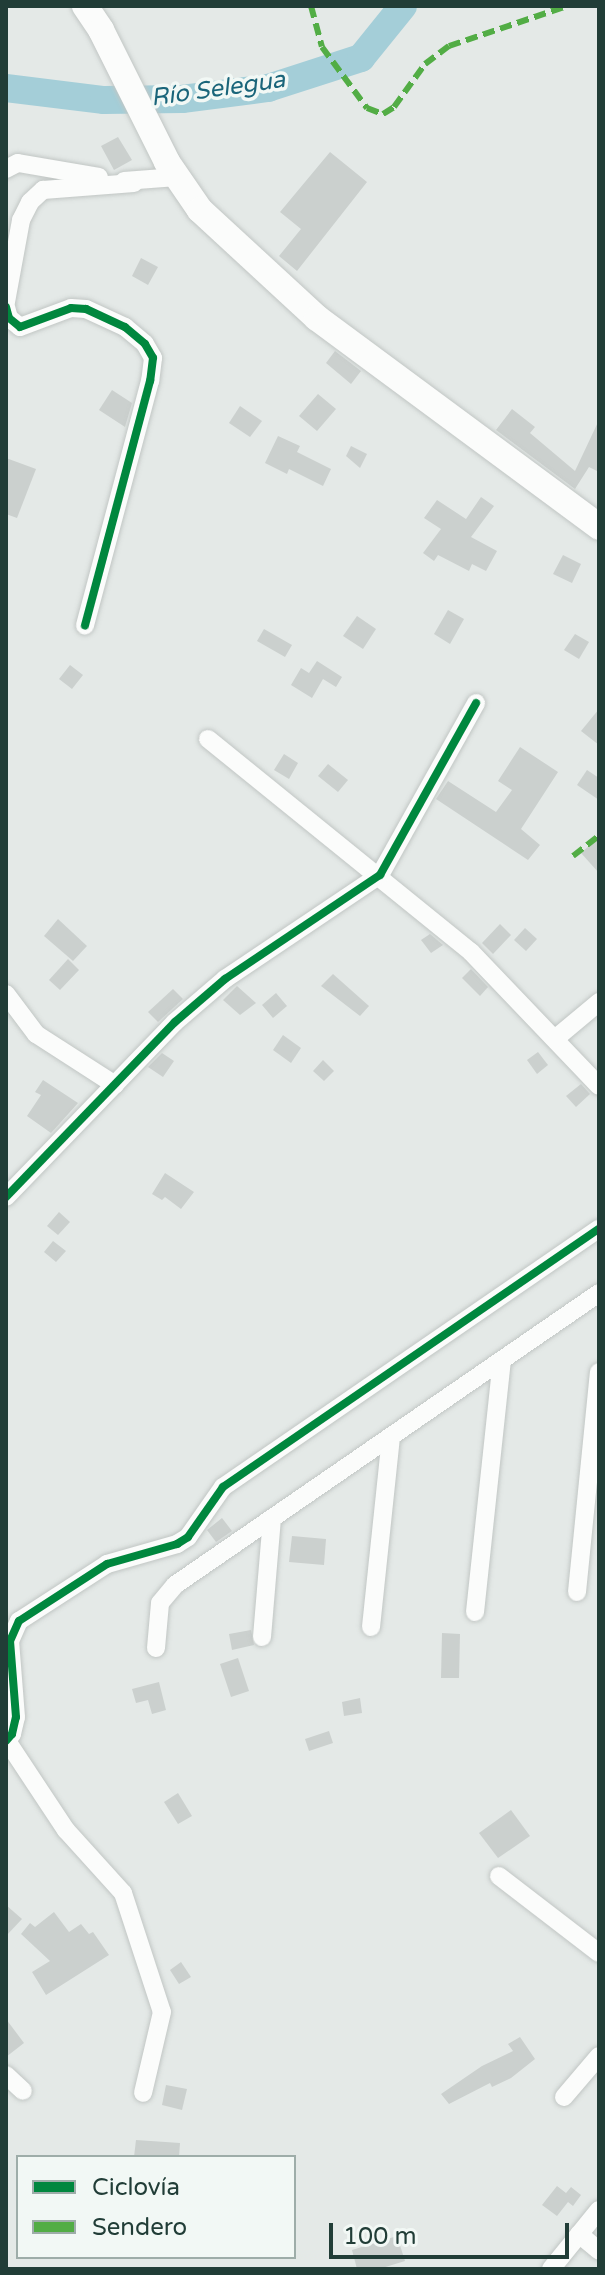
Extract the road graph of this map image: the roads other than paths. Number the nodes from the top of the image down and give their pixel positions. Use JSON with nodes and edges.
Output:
{"nodes":[{"id":1,"x":85,"y":6,"type":"edge"},
{"id":2,"x":6,"y":169,"type":"edge"},
{"id":3,"x":172,"y":170,"type":"junction"},
{"id":4,"x":134,"y":183,"type":"junction"},
{"id":5,"x":6,"y":304,"type":"edge"},
{"id":6,"x":599,"y":527,"type":"edge"},
{"id":7,"x":85,"y":625,"type":"dead end"},
{"id":8,"x":476,"y":703,"type":"dead end"},
{"id":9,"x":208,"y":739,"type":"dead end"},
{"id":10,"x":380,"y":875,"type":"junction"},
{"id":11,"x":6,"y":994,"type":"edge"},
{"id":12,"x":599,"y":1002,"type":"edge"},
{"id":13,"x":556,"y":1038,"type":"junction"},
{"id":14,"x":115,"y":1085,"type":"junction"},
{"id":15,"x":599,"y":1086,"type":"edge"},
{"id":16,"x":6,"y":1197,"type":"edge"},
{"id":17,"x":599,"y":1229,"type":"edge"},
{"id":18,"x":599,"y":1293,"type":"edge"},
{"id":19,"x":502,"y":1360,"type":"junction"},
{"id":20,"x":599,"y":1372,"type":"edge"},
{"id":21,"x":391,"y":1437,"type":"junction"},
{"id":22,"x":272,"y":1518,"type":"junction"},
{"id":23,"x":577,"y":1592,"type":"dead end"},
{"id":24,"x":475,"y":1612,"type":"dead end"},
{"id":25,"x":371,"y":1627,"type":"dead end"},
{"id":26,"x":262,"y":1637,"type":"dead end"},
{"id":27,"x":156,"y":1648,"type":"dead end"},
{"id":28,"x":7,"y":1741,"type":"edge"},
{"id":29,"x":499,"y":1876,"type":"dead end"},
{"id":30,"x":599,"y":1953,"type":"edge"},
{"id":31,"x":599,"y":2056,"type":"edge"},
{"id":32,"x":6,"y":2075,"type":"edge"},
{"id":33,"x":23,"y":2091,"type":"dead end"},
{"id":34,"x":143,"y":2093,"type":"dead end"},
{"id":35,"x":564,"y":2097,"type":"dead end"},
{"id":36,"x":599,"y":2210,"type":"edge"},
{"id":37,"x":579,"y":2234,"type":"junction"},
{"id":38,"x":599,"y":2251,"type":"edge"},
{"id":39,"x":551,"y":2269,"type":"edge"}],
"edges":[{"from":1,"to":3,"type":"main road"},
{"from":2,"to":4,"type":"street"},
{"from":3,"to":4,"type":"street"},
{"from":3,"to":6,"type":"main road"},
{"from":4,"to":5,"type":"street"},
{"from":5,"to":7,"type":"street"},
{"from":8,"to":10,"type":"street"},
{"from":9,"to":10,"type":"street"},
{"from":10,"to":13,"type":"street"},
{"from":10,"to":14,"type":"street"},
{"from":11,"to":14,"type":"street"},
{"from":12,"to":13,"type":"street"},
{"from":13,"to":15,"type":"street"},
{"from":14,"to":16,"type":"street"},
{"from":17,"to":28,"type":"street"},
{"from":18,"to":19,"type":"street"},
{"from":19,"to":21,"type":"street"},
{"from":19,"to":24,"type":"street"},
{"from":20,"to":23,"type":"street"},
{"from":21,"to":22,"type":"street"},
{"from":21,"to":25,"type":"street"},
{"from":22,"to":26,"type":"street"},
{"from":22,"to":27,"type":"street"},
{"from":28,"to":34,"type":"street"},
{"from":29,"to":30,"type":"street"},
{"from":31,"to":35,"type":"street"},
{"from":32,"to":33,"type":"street"},
{"from":36,"to":37,"type":"street"},
{"from":37,"to":38,"type":"street"},
{"from":37,"to":39,"type":"street"}]}
